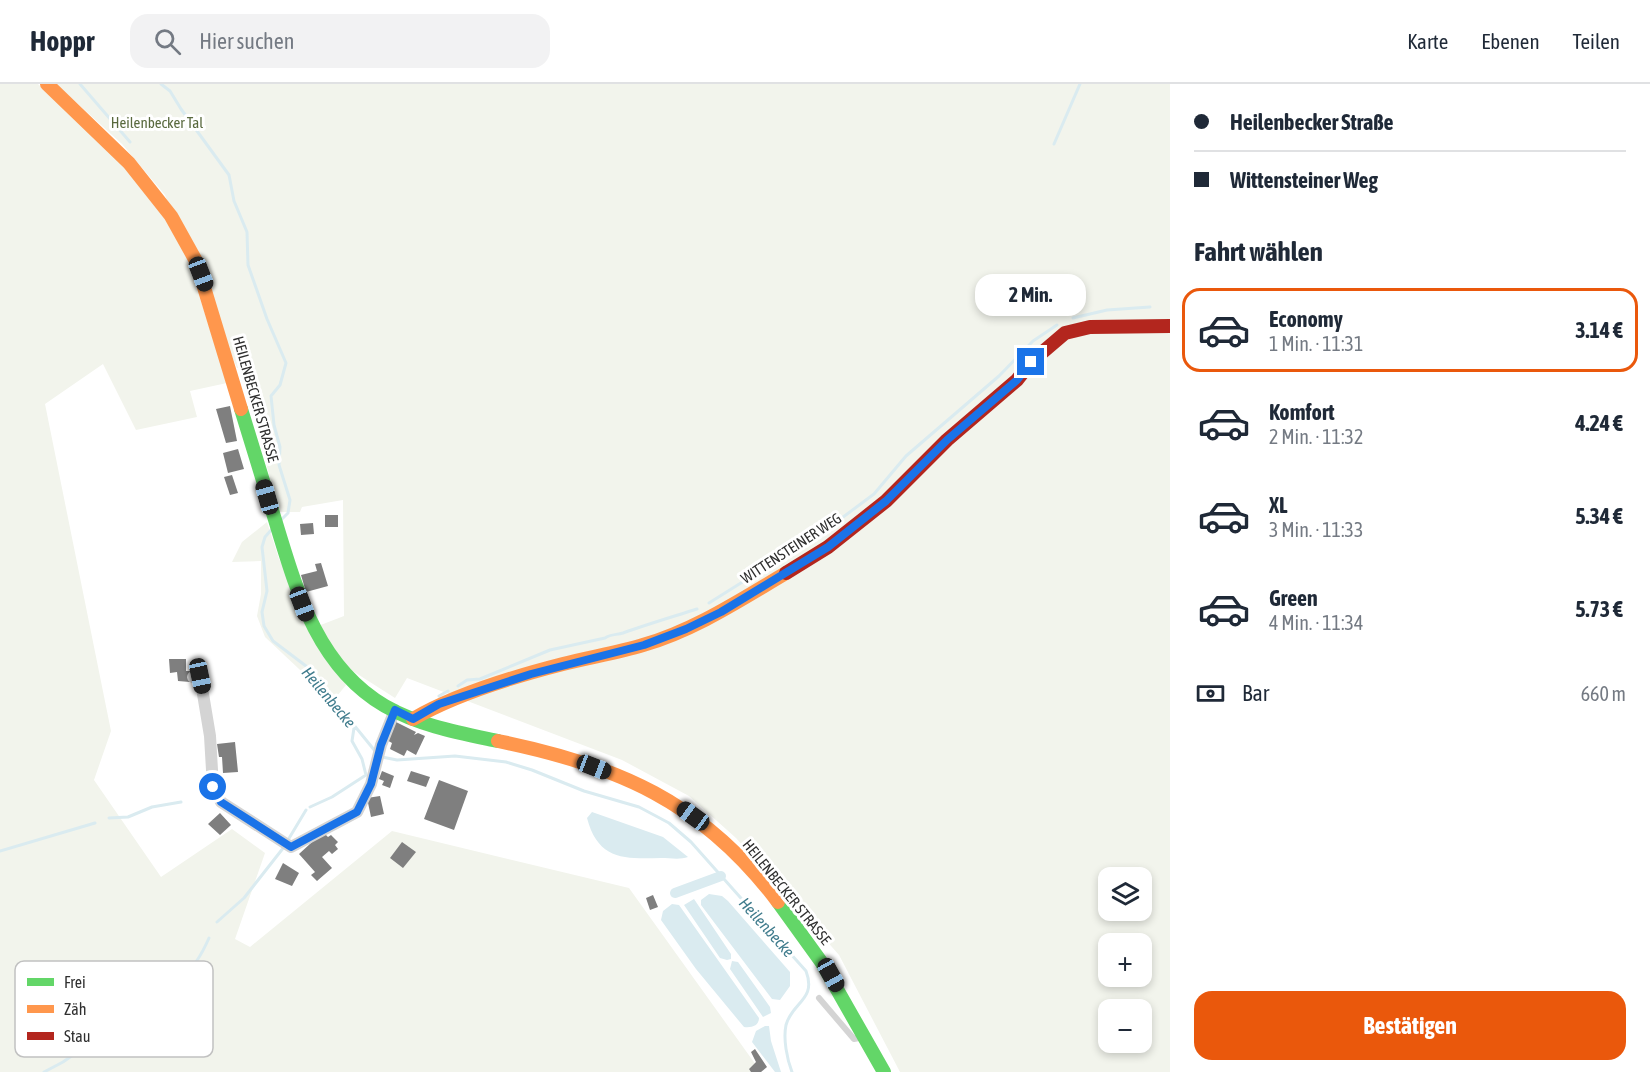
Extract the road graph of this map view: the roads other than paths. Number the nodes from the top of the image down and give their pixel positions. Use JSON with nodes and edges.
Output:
{"nodes":[{"id":1,"x":47,"y":84,"type":"edge"},
{"id":2,"x":1170,"y":326,"type":"edge"},
{"id":3,"x":193,"y":677,"type":"dead end"},
{"id":4,"x":395,"y":710,"type":"junction"},
{"id":5,"x":413,"y":719,"type":"junction"},
{"id":6,"x":819,"y":998,"type":"dead end"},
{"id":7,"x":865,"y":1036,"type":"junction"},
{"id":8,"x":884,"y":1072,"type":"edge"}],
"edges":[{"from":1,"to":4,"type":"main road","name":"HEILENBECKER STRASSE"},
{"from":2,"to":5,"type":"main road","name":"WITTENSTEINER WEG"},
{"from":3,"to":4,"type":"street"},
{"from":4,"to":5,"type":"main road","name":"HEILENBECKER STRASSE"},
{"from":5,"to":7,"type":"main road","name":"HEILENBECKER STRASSE"},
{"from":6,"to":7,"type":"lane"},
{"from":7,"to":8,"type":"main road","name":"HEILENBECKER STRASSE"}]}
